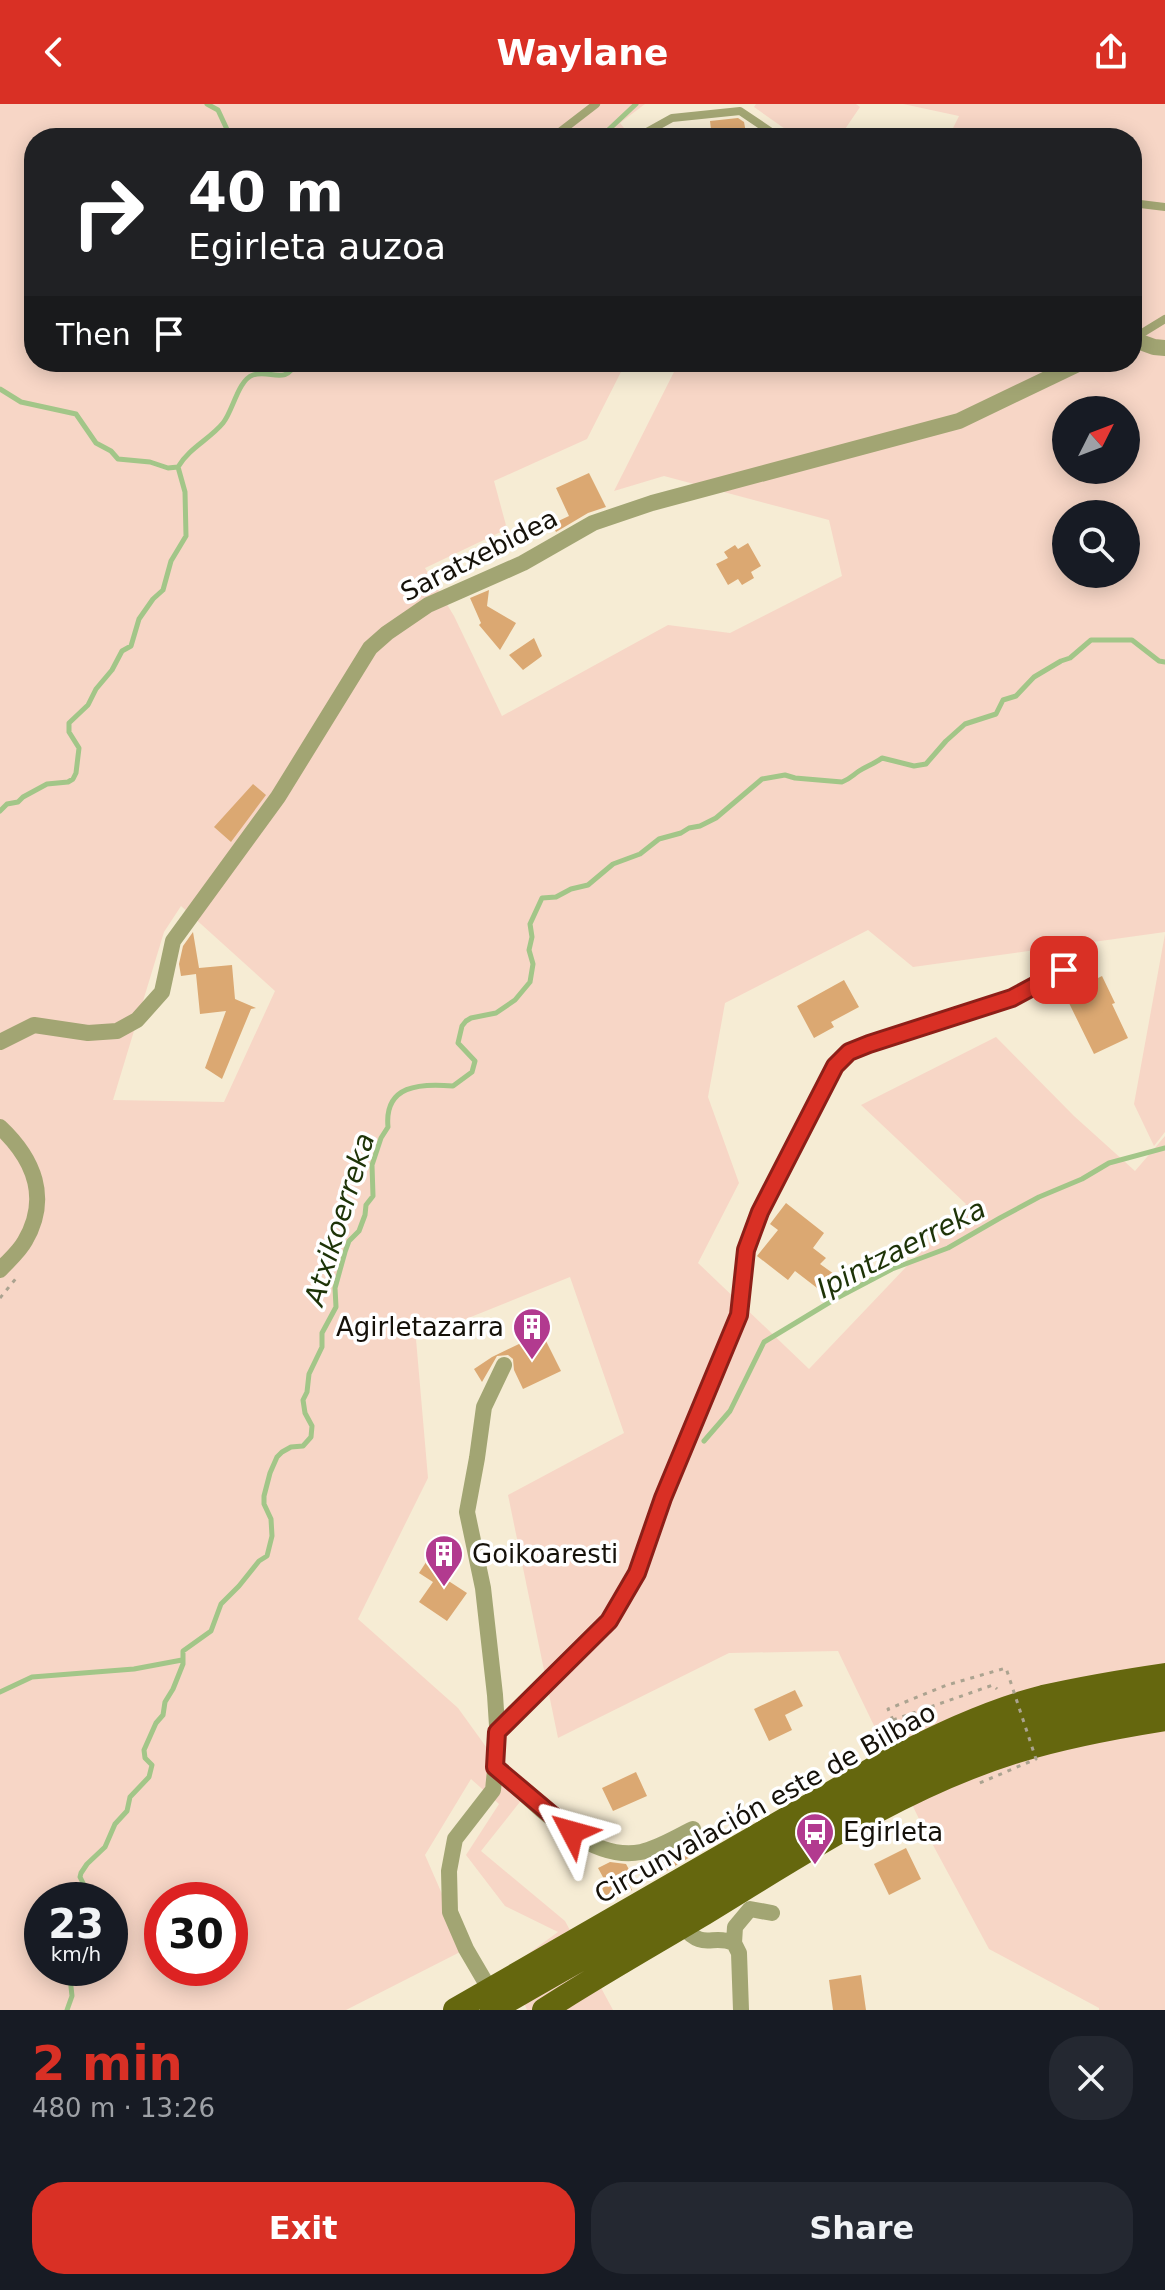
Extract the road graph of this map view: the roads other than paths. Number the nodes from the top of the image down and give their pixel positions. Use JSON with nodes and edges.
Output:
{"nodes":[{"id":1,"x":596,"y":104,"type":"edge"},
{"id":2,"x":565,"y":128,"type":"edge"},
{"id":3,"x":654,"y":128,"type":"edge"},
{"id":4,"x":765,"y":128,"type":"edge"},
{"id":5,"x":1142,"y":204,"type":"edge"},
{"id":6,"x":1165,"y":207,"type":"edge"},
{"id":7,"x":1165,"y":319,"type":"edge"},
{"id":8,"x":1142,"y":333,"type":"edge"},
{"id":9,"x":1142,"y":342,"type":"edge"},
{"id":10,"x":1165,"y":348,"type":"edge"},
{"id":11,"x":1061,"y":372,"type":"edge"},
{"id":12,"x":1070,"y":976,"type":"dead end"},
{"id":13,"x":0,"y":1042,"type":"edge"},
{"id":14,"x":0,"y":1127,"type":"edge"},
{"id":15,"x":0,"y":1270,"type":"edge"},
{"id":16,"x":504,"y":1365,"type":"dead end"},
{"id":17,"x":1165,"y":1675,"type":"edge"},
{"id":18,"x":1165,"y":1698,"type":"edge"},
{"id":19,"x":1165,"y":1719,"type":"edge"},
{"id":20,"x":497,"y":1732,"type":"junction"},
{"id":21,"x":495,"y":1767,"type":"junction"},
{"id":22,"x":693,"y":1829,"type":"dead end"},
{"id":23,"x":769,"y":1906,"type":"dead end"},
{"id":24,"x":682,"y":1926,"type":"junction"},
{"id":25,"x":734,"y":1943,"type":"junction"},
{"id":26,"x":491,"y":2000,"type":"edge"},
{"id":27,"x":548,"y":2008,"type":"edge"},
{"id":28,"x":455,"y":2010,"type":"edge"},
{"id":29,"x":741,"y":2010,"type":"edge"}],
"edges":[{"from":1,"to":2,"type":"lane"},
{"from":3,"to":4,"type":"lane"},
{"from":5,"to":6,"type":"lane"},
{"from":7,"to":8,"type":"lane"},
{"from":9,"to":10,"type":"street"},
{"from":11,"to":13,"type":"street","name":"Saratxebidea"},
{"from":12,"to":20,"type":"street"},
{"from":14,"to":15,"type":"street"},
{"from":16,"to":20,"type":"street"},
{"from":17,"to":26,"type":"main road","name":"Circunvalación este de Bilbao"},
{"from":18,"to":26,"type":"main road","name":"Circunvalación este de Bilbao"},
{"from":19,"to":24,"type":"main road"},
{"from":20,"to":21,"type":"street"},
{"from":21,"to":22,"type":"street"},
{"from":21,"to":26,"type":"street"},
{"from":23,"to":25,"type":"street"},
{"from":24,"to":25,"type":"street"},
{"from":24,"to":27,"type":"main road"},
{"from":25,"to":29,"type":"street"},
{"from":26,"to":28,"type":"main road","name":"Circunvalación este de Bilbao"}]}
